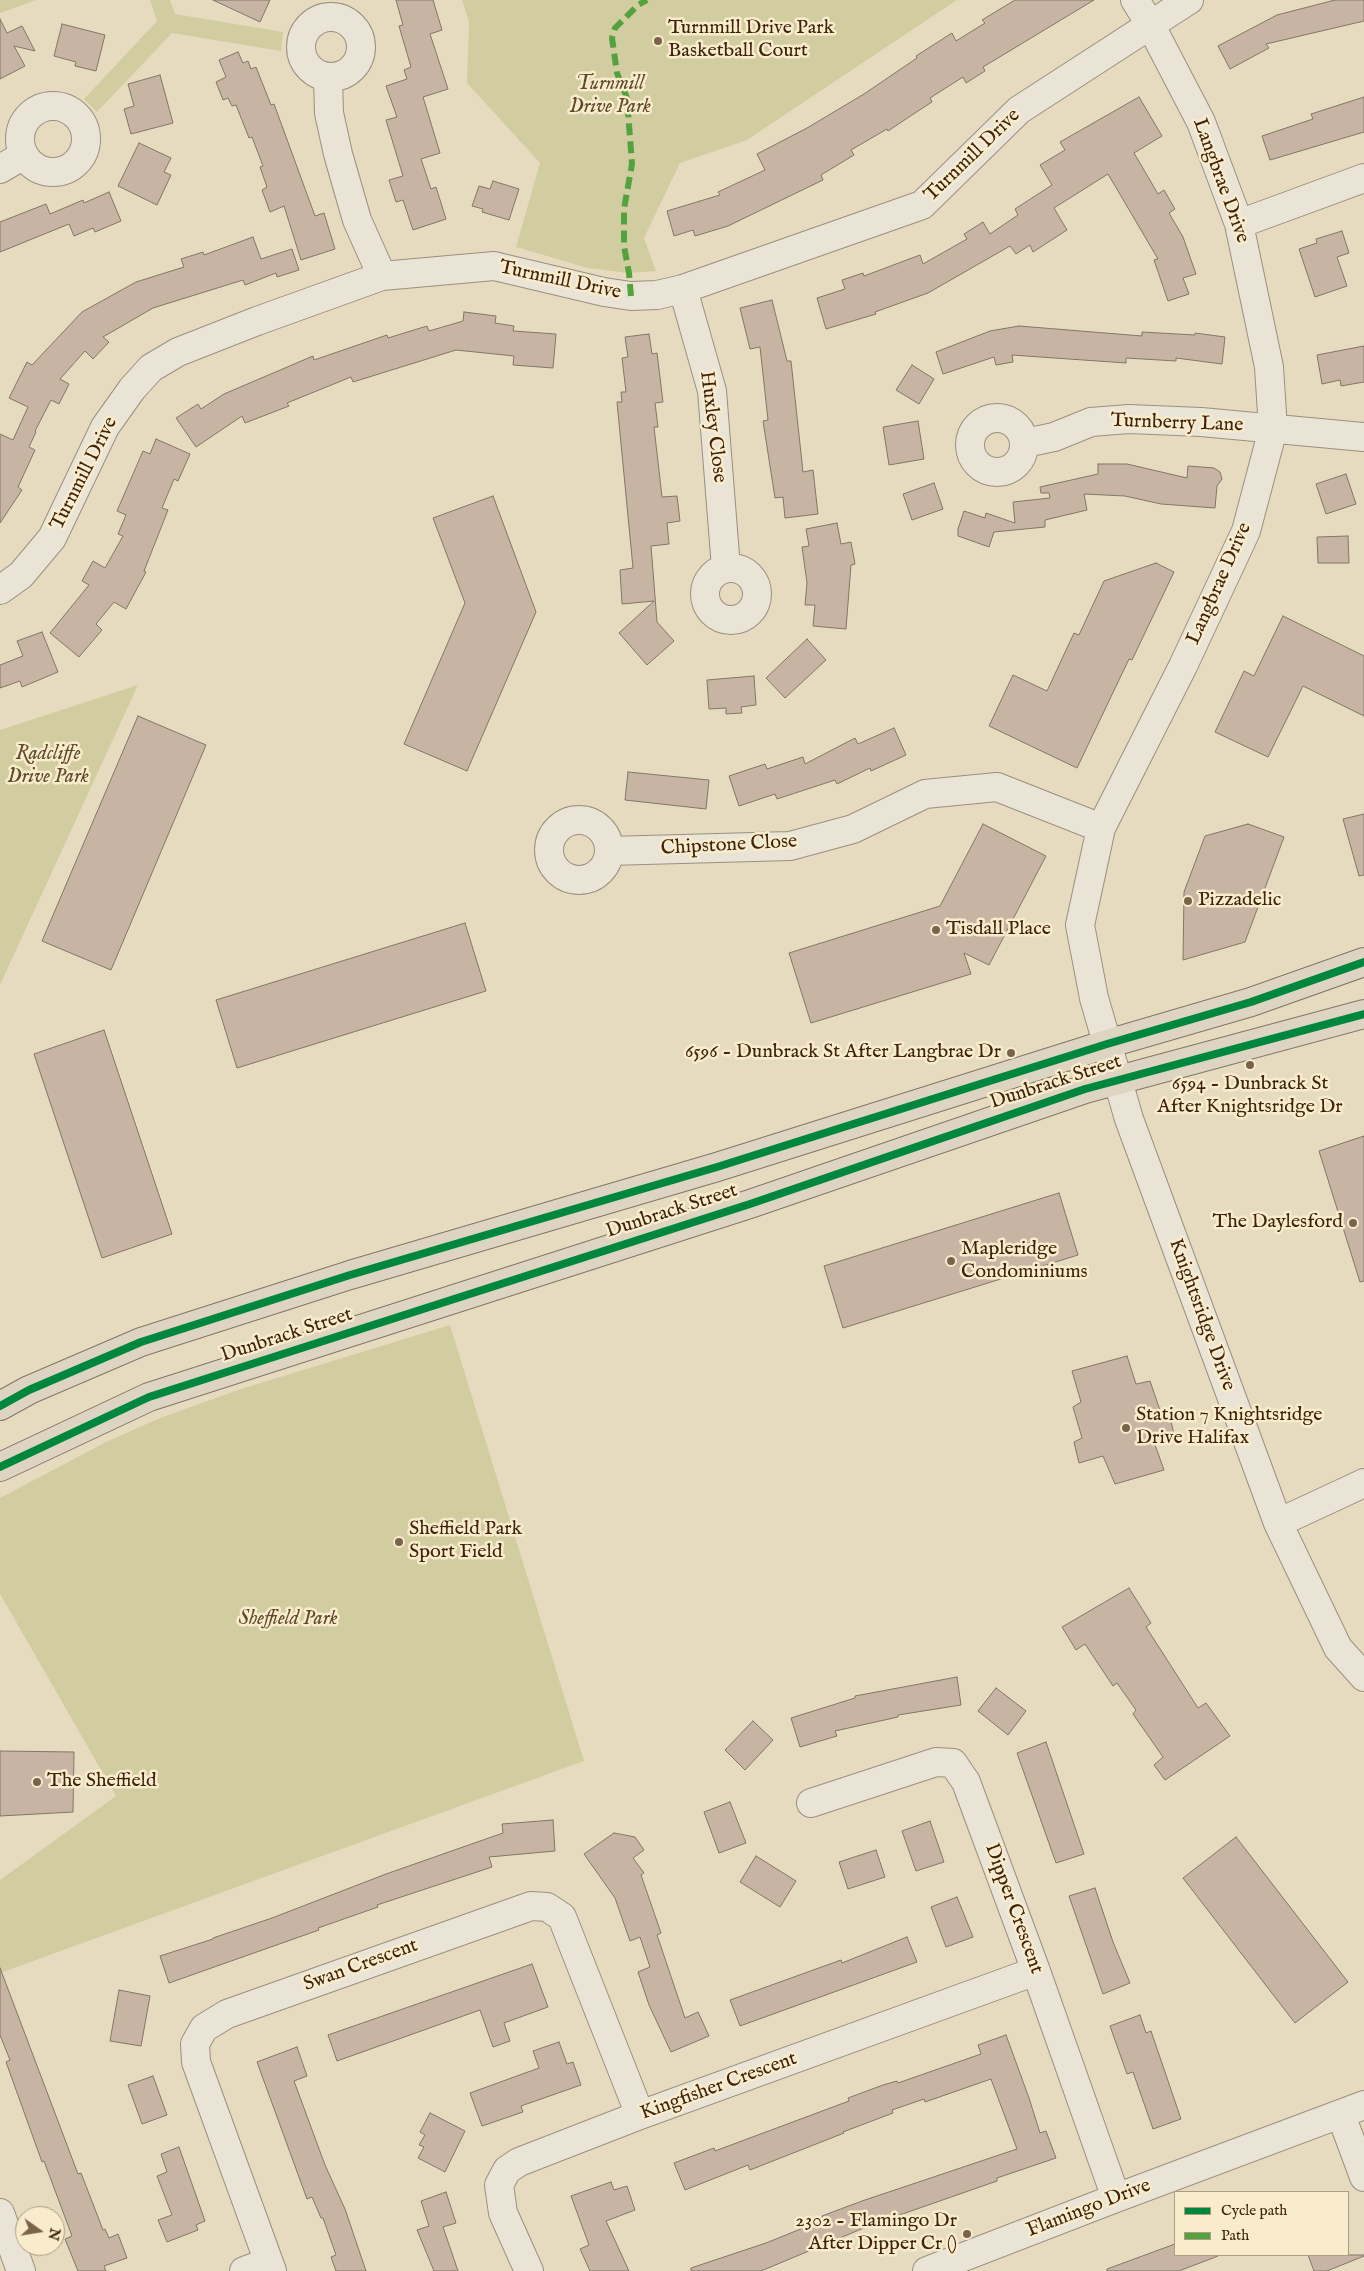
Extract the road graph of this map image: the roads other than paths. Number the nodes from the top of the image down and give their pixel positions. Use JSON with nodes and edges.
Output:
{"nodes":[{"id":1,"x":1135,"y":0,"type":"edge"},
{"id":2,"x":1189,"y":0,"type":"edge"},
{"id":3,"x":1151,"y":26,"type":"junction"},
{"id":4,"x":328,"y":77,"type":"dead end"},
{"id":5,"x":24,"y":155,"type":"dead end"},
{"id":6,"x":0,"y":169,"type":"edge"},
{"id":7,"x":1364,"y":178,"type":"edge"},
{"id":8,"x":1240,"y":224,"type":"junction"},
{"id":9,"x":382,"y":276,"type":"junction"},
{"id":10,"x":683,"y":288,"type":"junction"},
{"id":11,"x":1272,"y":429,"type":"junction"},
{"id":12,"x":1364,"y":437,"type":"edge"},
{"id":13,"x":1025,"y":443,"type":"dead end"},
{"id":14,"x":726,"y":568,"type":"dead end"},
{"id":15,"x":0,"y":590,"type":"edge"},
{"id":16,"x":1101,"y":828,"type":"junction"},
{"id":17,"x":609,"y":851,"type":"dead end"},
{"id":18,"x":1364,"y":962,"type":"edge"},
{"id":19,"x":1364,"y":1014,"type":"edge"},
{"id":20,"x":1108,"y":1044,"type":"junction"},
{"id":21,"x":1118,"y":1080,"type":"junction"},
{"id":22,"x":0,"y":1406,"type":"edge"},
{"id":23,"x":0,"y":1467,"type":"edge"},
{"id":24,"x":1364,"y":1482,"type":"edge"},
{"id":25,"x":1278,"y":1523,"type":"junction"},
{"id":26,"x":1364,"y":1677,"type":"edge"},
{"id":27,"x":811,"y":1803,"type":"dead end"},
{"id":28,"x":1036,"y":1971,"type":"junction"},
{"id":29,"x":1352,"y":2110,"type":"edge"},
{"id":30,"x":640,"y":2115,"type":"junction"},
{"id":31,"x":1364,"y":2177,"type":"edge"},
{"id":32,"x":1116,"y":2198,"type":"junction"},
{"id":33,"x":0,"y":2213,"type":"edge"},
{"id":34,"x":261,"y":2268,"type":"edge"},
{"id":35,"x":21,"y":2271,"type":"edge"},
{"id":36,"x":529,"y":2271,"type":"edge"},
{"id":37,"x":927,"y":2271,"type":"edge"}],
"edges":[{"from":1,"to":3,"type":"street","name":"Langbrae Drive"},
{"from":2,"to":3,"type":"street","name":"Turnmill Drive"},
{"from":3,"to":8,"type":"street","name":"Langbrae Drive"},
{"from":3,"to":10,"type":"street","name":"Turnmill Drive"},
{"from":4,"to":9,"type":"street"},
{"from":5,"to":6,"type":"street"},
{"from":7,"to":8,"type":"street"},
{"from":8,"to":11,"type":"street","name":"Langbrae Drive"},
{"from":9,"to":10,"type":"street","name":"Turnmill Drive"},
{"from":9,"to":15,"type":"street","name":"Turnmill Drive"},
{"from":10,"to":14,"type":"street","name":"Huxley Close"},
{"from":11,"to":12,"type":"street","name":"Turnberry Lane"},
{"from":11,"to":13,"type":"street","name":"Turnberry Lane"},
{"from":11,"to":16,"type":"street","name":"Langbrae Drive"},
{"from":16,"to":17,"type":"street","name":"Chipstone Close"},
{"from":16,"to":20,"type":"street","name":"Langbrae Drive"},
{"from":18,"to":20,"type":"main road","name":"Dunbrack Street"},
{"from":19,"to":21,"type":"main road","name":"Dunbrack Street"},
{"from":20,"to":21,"type":"street","name":"Langbrae Drive"},
{"from":20,"to":22,"type":"main road","name":"Dunbrack Street"},
{"from":21,"to":23,"type":"main road","name":"Dunbrack Street"},
{"from":21,"to":25,"type":"street","name":"Knightsridge Drive"},
{"from":24,"to":25,"type":"street"},
{"from":25,"to":26,"type":"street","name":"Knightsridge Drive"},
{"from":27,"to":28,"type":"street","name":"Dipper Crescent"},
{"from":28,"to":30,"type":"street","name":"Kingfisher Crescent"},
{"from":28,"to":32,"type":"street","name":"Dipper Crescent"},
{"from":29,"to":31,"type":"street"},
{"from":29,"to":32,"type":"street","name":"Flamingo Drive"},
{"from":30,"to":34,"type":"street","name":"Swan Crescent"},
{"from":30,"to":36,"type":"street","name":"Kingfisher Crescent"},
{"from":32,"to":37,"type":"street","name":"Flamingo Drive"},
{"from":33,"to":35,"type":"street"}]}
